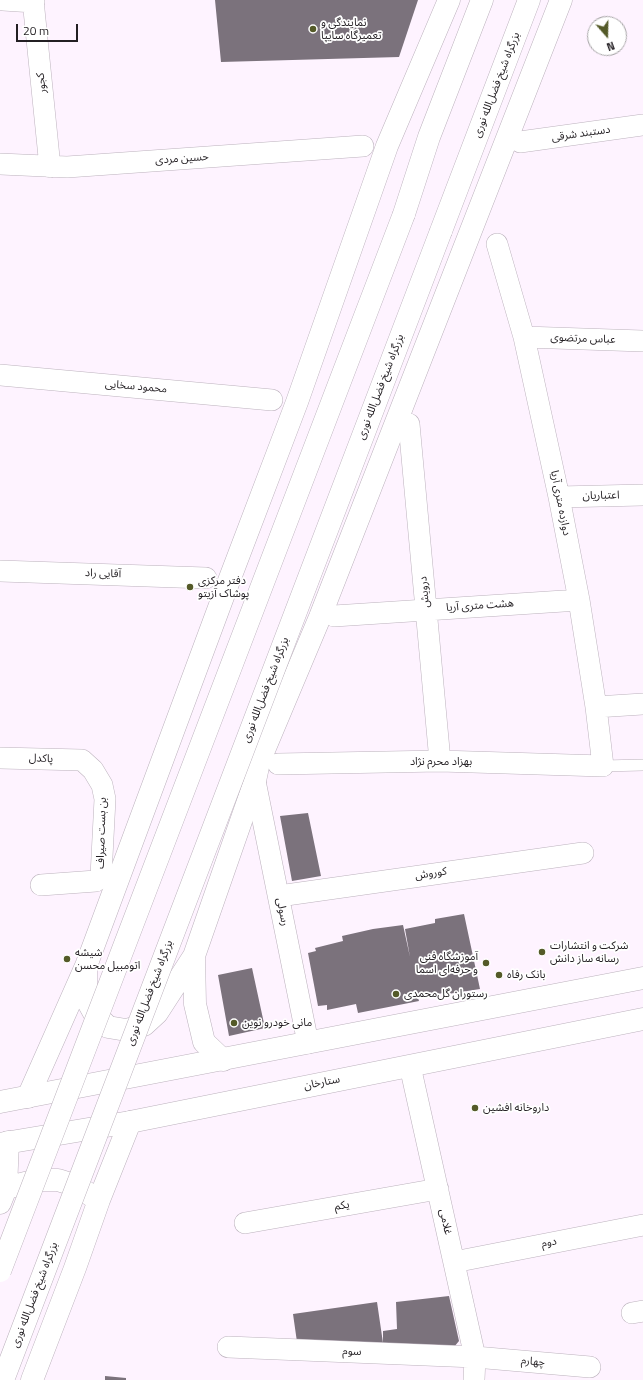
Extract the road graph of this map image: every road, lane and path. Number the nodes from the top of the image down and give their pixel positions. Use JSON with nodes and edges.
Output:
{"nodes":[{"id":1,"x":3,"y":0,"type":"edge"},
{"id":2,"x":449,"y":0,"type":"edge"},
{"id":3,"x":482,"y":0,"type":"edge"},
{"id":4,"x":529,"y":0,"type":"edge"},
{"id":5,"x":561,"y":0,"type":"edge"},
{"id":6,"x":34,"y":1,"type":"edge"},
{"id":7,"x":643,"y":125,"type":"edge"},
{"id":8,"x":520,"y":142,"type":"dead end"},
{"id":9,"x":363,"y":146,"type":"dead end"},
{"id":10,"x":0,"y":164,"type":"edge"},
{"id":11,"x":50,"y":167,"type":"junction"},
{"id":12,"x":497,"y":244,"type":"dead end"},
{"id":13,"x":524,"y":337,"type":"junction"},
{"id":14,"x":643,"y":341,"type":"edge"},
{"id":15,"x":0,"y":375,"type":"edge"},
{"id":16,"x":272,"y":400,"type":"dead end"},
{"id":17,"x":409,"y":424,"type":"dead end"},
{"id":18,"x":643,"y":495,"type":"edge"},
{"id":19,"x":559,"y":496,"type":"junction"},
{"id":20,"x":0,"y":571,"type":"edge"},
{"id":21,"x":206,"y":578,"type":"dead end"},
{"id":22,"x":579,"y":600,"type":"junction"},
{"id":23,"x":426,"y":610,"type":"junction"},
{"id":24,"x":334,"y":616,"type":"dead end"},
{"id":25,"x":643,"y":704,"type":"edge"},
{"id":26,"x":596,"y":707,"type":"junction"},
{"id":27,"x":0,"y":758,"type":"edge"},
{"id":28,"x":82,"y":760,"type":"joint"},
{"id":29,"x":440,"y":761,"type":"junction"},
{"id":30,"x":278,"y":764,"type":"dead end"},
{"id":31,"x":643,"y":765,"type":"edge"},
{"id":32,"x":603,"y":766,"type":"junction"},
{"id":33,"x":255,"y":781,"type":"junction"},
{"id":34,"x":583,"y":853,"type":"dead end"},
{"id":35,"x":41,"y":885,"type":"dead end"},
{"id":36,"x":279,"y":896,"type":"junction"},
{"id":37,"x":194,"y":956,"type":"junction"},
{"id":38,"x":86,"y":966,"type":"junction"},
{"id":39,"x":643,"y":978,"type":"edge"},
{"id":40,"x":643,"y":1019,"type":"edge"},
{"id":41,"x":308,"y":1043,"type":"junction"},
{"id":42,"x":223,"y":1060,"type":"junction"},
{"id":43,"x":410,"y":1066,"type":"junction"},
{"id":44,"x":28,"y":1097,"type":"junction"},
{"id":45,"x":0,"y":1102,"type":"edge"},
{"id":46,"x":130,"y":1122,"type":"junction"},
{"id":47,"x":4,"y":1143,"type":"edge"},
{"id":48,"x":438,"y":1189,"type":"junction"},
{"id":49,"x":3,"y":1195,"type":"edge"},
{"id":50,"x":99,"y":1200,"type":"junction"},
{"id":51,"x":246,"y":1223,"type":"dead end"},
{"id":52,"x":643,"y":1225,"type":"edge"},
{"id":53,"x":454,"y":1262,"type":"junction"},
{"id":54,"x":0,"y":1271,"type":"edge"},
{"id":55,"x":228,"y":1346,"type":"dead end"},
{"id":56,"x":475,"y":1357,"type":"junction"},
{"id":57,"x":590,"y":1367,"type":"dead end"},
{"id":58,"x":2,"y":1380,"type":"edge"},
{"id":59,"x":32,"y":1380,"type":"edge"},
{"id":60,"x":474,"y":1380,"type":"edge"}],
"edges":[{"from":1,"to":6,"type":"street"},
{"from":2,"to":38,"type":"main road"},
{"from":3,"to":54,"type":"main road","bridge":true},
{"from":4,"to":58,"type":"main road","name":"بزرگراه شیخ فضل‌الله نوری","bridge":true},
{"from":5,"to":33,"type":"main road"},
{"from":6,"to":11,"type":"street","name":"کجور"},
{"from":7,"to":8,"type":"street","name":"دستبند شرقی"},
{"from":9,"to":11,"type":"street","name":"حسین مردی"},
{"from":10,"to":11,"type":"street","name":"حسین مردی"},
{"from":12,"to":13,"type":"street","name":"دوازده متری آریا"},
{"from":13,"to":14,"type":"street","name":"عباس مرتضوی"},
{"from":13,"to":19,"type":"street","name":"دوازده متری آریا"},
{"from":15,"to":16,"type":"street","name":"محمود سخایی"},
{"from":17,"to":23,"type":"street","name":"درویش"},
{"from":18,"to":19,"type":"street","name":"اعتباریان"},
{"from":19,"to":22,"type":"street","name":"دوازده متری آریا"},
{"from":20,"to":21,"type":"street","name":"آقایی راد"},
{"from":22,"to":23,"type":"street","name":"هشت متری آریا"},
{"from":22,"to":26,"type":"street","name":"دوازده متری آریا"},
{"from":23,"to":24,"type":"street","name":"هشت متری آریا"},
{"from":23,"to":29,"type":"street","name":"درویش"},
{"from":25,"to":26,"type":"street"},
{"from":26,"to":32,"type":"street","name":"دوازده متری آریا"},
{"from":27,"to":28,"type":"street","name":"پاکدل"},
{"from":28,"to":35,"type":"street","name":"بن بست صیراف"},
{"from":29,"to":30,"type":"street","name":"بهزاد محرم نژاد"},
{"from":29,"to":32,"type":"street","name":"بهزاد محرم نژاد"},
{"from":31,"to":32,"type":"lane"},
{"from":33,"to":36,"type":"street","name":"رسولی"},
{"from":33,"to":37,"type":"main road"},
{"from":34,"to":36,"type":"street","name":"کوروش"},
{"from":36,"to":41,"type":"street","name":"رسولی"},
{"from":37,"to":38,"type":"main road"},
{"from":37,"to":42,"type":"main road"},
{"from":38,"to":44,"type":"main road"},
{"from":39,"to":41,"type":"main road"},
{"from":40,"to":43,"type":"main road","name":"ستارخان"},
{"from":41,"to":42,"type":"main road"},
{"from":42,"to":44,"type":"main road"},
{"from":43,"to":46,"type":"main road","name":"ستارخان"},
{"from":43,"to":48,"type":"street","name":"غلامی"},
{"from":44,"to":45,"type":"main road"},
{"from":46,"to":47,"type":"main road","name":"ستارخان"},
{"from":46,"to":50,"type":"main road"},
{"from":47,"to":49,"type":"main road"},
{"from":48,"to":51,"type":"street","name":"یکم"},
{"from":48,"to":53,"type":"street","name":"غلامی"},
{"from":49,"to":50,"type":"main road"},
{"from":50,"to":59,"type":"main road"},
{"from":52,"to":53,"type":"street","name":"دوم"},
{"from":53,"to":56,"type":"street","name":"غلامی"},
{"from":55,"to":56,"type":"street","name":"سوم"},
{"from":56,"to":57,"type":"street","name":"چهارم"},
{"from":56,"to":60,"type":"street","name":"غلامی"}]}
